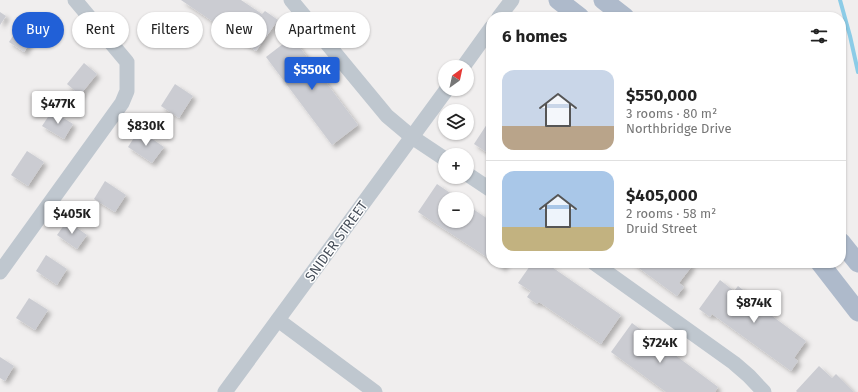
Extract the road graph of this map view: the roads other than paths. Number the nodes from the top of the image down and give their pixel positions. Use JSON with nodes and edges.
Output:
{"nodes":[{"id":1,"x":75,"y":0,"type":"edge"},
{"id":2,"x":291,"y":0,"type":"edge"},
{"id":3,"x":512,"y":0,"type":"edge"},
{"id":4,"x":558,"y":0,"type":"edge"},
{"id":5,"x":603,"y":0,"type":"edge"},
{"id":6,"x":503,"y":12,"type":"edge"},
{"id":7,"x":574,"y":12,"type":"edge"},
{"id":8,"x":619,"y":12,"type":"edge"},
{"id":9,"x":486,"y":35,"type":"edge"},
{"id":10,"x":468,"y":60,"type":"edge"},
{"id":11,"x":442,"y":96,"type":"edge"},
{"id":12,"x":412,"y":136,"type":"junction"},
{"id":13,"x":438,"y":154,"type":"edge"},
{"id":14,"x":474,"y":179,"type":"edge"},
{"id":15,"x":486,"y":187,"type":"edge"},
{"id":16,"x":846,"y":248,"type":"edge"},
{"id":17,"x":858,"y":263,"type":"edge"},
{"id":18,"x":601,"y":268,"type":"edge"},
{"id":19,"x":824,"y":268,"type":"edge"},
{"id":20,"x":0,"y":272,"type":"edge"},
{"id":21,"x":858,"y":312,"type":"edge"},
{"id":22,"x":278,"y":320,"type":"junction"},
{"id":23,"x":225,"y":392,"type":"edge"},
{"id":24,"x":375,"y":392,"type":"edge"},
{"id":25,"x":764,"y":392,"type":"edge"}],
"edges":[{"from":1,"to":20,"type":"street"},
{"from":2,"to":12,"type":"street"},
{"from":3,"to":6,"type":"street"},
{"from":4,"to":7,"type":"main road"},
{"from":5,"to":8,"type":"main road"},
{"from":9,"to":10,"type":"street"},
{"from":11,"to":12,"type":"street","name":"SNIDER STREET"},
{"from":12,"to":13,"type":"street"},
{"from":12,"to":22,"type":"street","name":"SNIDER STREET"},
{"from":14,"to":15,"type":"street"},
{"from":16,"to":17,"type":"main road"},
{"from":18,"to":25,"type":"street"},
{"from":19,"to":21,"type":"main road"},
{"from":22,"to":23,"type":"street","name":"SNIDER STREET"},
{"from":22,"to":24,"type":"street"}]}
